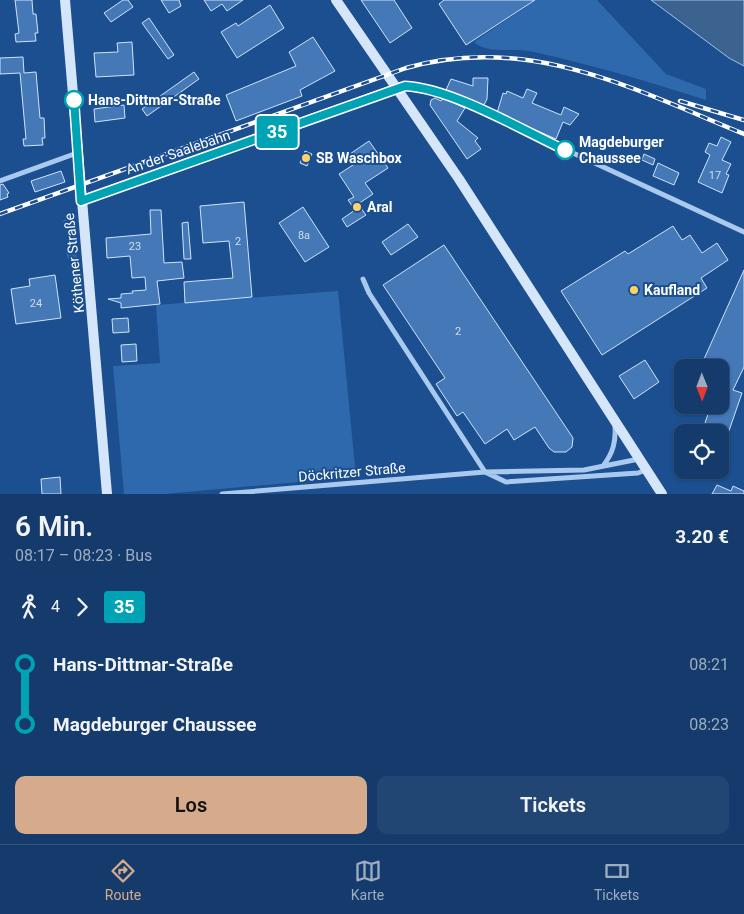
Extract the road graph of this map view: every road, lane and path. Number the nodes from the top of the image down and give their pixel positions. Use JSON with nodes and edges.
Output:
{"nodes":[{"id":1,"x":66,"y":0,"type":"edge"},
{"id":2,"x":336,"y":0,"type":"edge"},
{"id":3,"x":396,"y":89,"type":"junction"},
{"id":4,"x":77,"y":153,"type":"junction"},
{"id":5,"x":0,"y":181,"type":"edge"},
{"id":6,"x":81,"y":201,"type":"junction"},
{"id":7,"x":744,"y":232,"type":"edge"},
{"id":8,"x":362,"y":279,"type":"dead end"},
{"id":9,"x":615,"y":422,"type":"junction"},
{"id":10,"x":638,"y":459,"type":"junction"},
{"id":11,"x":603,"y":466,"type":"junction"},
{"id":12,"x":646,"y":470,"type":"junction"},
{"id":13,"x":485,"y":472,"type":"junction"},
{"id":14,"x":107,"y":494,"type":"edge"},
{"id":15,"x":222,"y":494,"type":"edge"},
{"id":16,"x":662,"y":494,"type":"edge"}],
"edges":[{"from":1,"to":4,"type":"main road","name":"Köthener Straße"},
{"from":2,"to":3,"type":"main road"},
{"from":3,"to":6,"type":"main road","name":"An der Saalebahn"},
{"from":3,"to":7,"type":"street"},
{"from":3,"to":9,"type":"main road"},
{"from":4,"to":5,"type":"street"},
{"from":4,"to":6,"type":"main road","name":"Köthener Straße"},
{"from":6,"to":14,"type":"main road","name":"Köthener Straße"},
{"from":8,"to":13,"type":"street"},
{"from":9,"to":10,"type":"main road"},
{"from":9,"to":11,"type":"street"},
{"from":10,"to":11,"type":"street","name":"Döckritzer Straße"},
{"from":10,"to":12,"type":"main road"},
{"from":11,"to":13,"type":"street","name":"Döckritzer Straße"},
{"from":12,"to":13,"type":"street","name":"Döckritzer Straße"},
{"from":12,"to":16,"type":"main road"},
{"from":13,"to":15,"type":"street","name":"Döckritzer Straße"}]}
